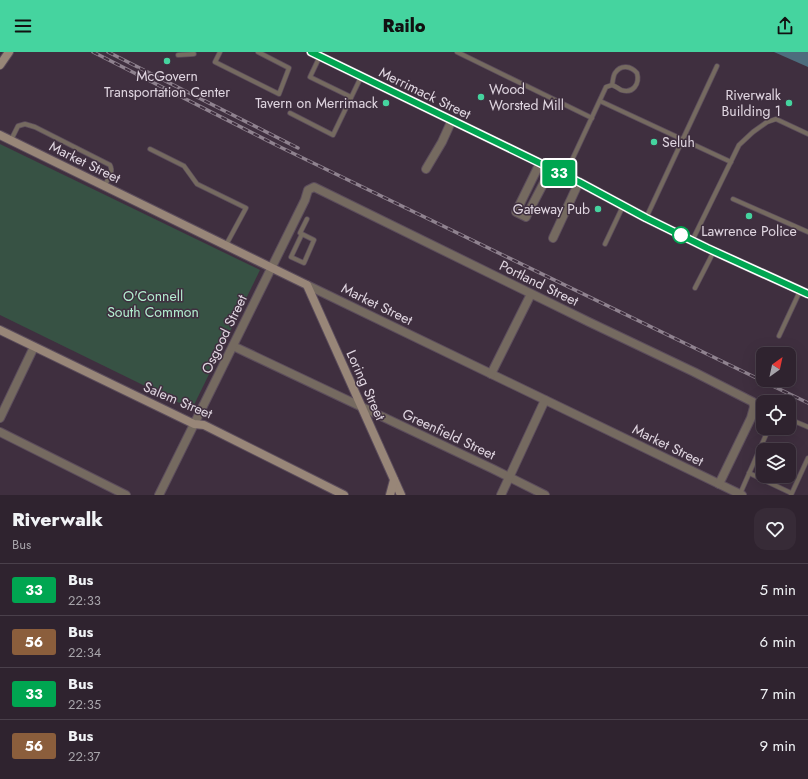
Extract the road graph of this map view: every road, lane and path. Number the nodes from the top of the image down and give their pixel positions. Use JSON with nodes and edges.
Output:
{"nodes":[{"id":1,"x":9,"y":52,"type":"edge"},
{"id":2,"x":188,"y":52,"type":"edge"},
{"id":3,"x":220,"y":52,"type":"edge"},
{"id":4,"x":258,"y":52,"type":"edge"},
{"id":5,"x":311,"y":52,"type":"edge"},
{"id":6,"x":457,"y":52,"type":"edge"},
{"id":7,"x":194,"y":53,"type":"edge"},
{"id":8,"x":178,"y":55,"type":"dead end"},
{"id":9,"x":320,"y":56,"type":"junction"},
{"id":10,"x":0,"y":65,"type":"edge"},
{"id":11,"x":718,"y":66,"type":"dead end"},
{"id":12,"x":361,"y":77,"type":"junction"},
{"id":13,"x":612,"y":85,"type":"junction"},
{"id":14,"x":351,"y":97,"type":"junction"},
{"id":15,"x":600,"y":101,"type":"junction"},
{"id":16,"x":290,"y":114,"type":"dead end"},
{"id":17,"x":592,"y":118,"type":"junction"},
{"id":18,"x":452,"y":120,"type":"junction"},
{"id":19,"x":808,"y":134,"type":"edge"},
{"id":20,"x":0,"y":135,"type":"edge"},
{"id":21,"x":11,"y":140,"type":"junction"},
{"id":22,"x":683,"y":141,"type":"junction"},
{"id":23,"x":150,"y":149,"type":"dead end"},
{"id":24,"x":730,"y":162,"type":"junction"},
{"id":25,"x":540,"y":163,"type":"junction"},
{"id":26,"x":426,"y":169,"type":"dead end"},
{"id":27,"x":551,"y":169,"type":"junction"},
{"id":28,"x":565,"y":176,"type":"junction"},
{"id":29,"x":579,"y":182,"type":"junction"},
{"id":30,"x":104,"y":186,"type":"junction"},
{"id":31,"x":314,"y":187,"type":"joint"},
{"id":32,"x":733,"y":198,"type":"dead end"},
{"id":33,"x":623,"y":206,"type":"junction"},
{"id":34,"x":646,"y":218,"type":"junction"},
{"id":35,"x":307,"y":219,"type":"dead end"},
{"id":36,"x":291,"y":229,"type":"junction"},
{"id":37,"x":808,"y":232,"type":"edge"},
{"id":38,"x":301,"y":234,"type":"junction"},
{"id":39,"x":553,"y":238,"type":"dead end"},
{"id":40,"x":692,"y":240,"type":"junction"},
{"id":41,"x":605,"y":244,"type":"dead end"},
{"id":42,"x":226,"y":245,"type":"junction"},
{"id":43,"x":714,"y":251,"type":"junction"},
{"id":44,"x":272,"y":268,"type":"junction"},
{"id":45,"x":307,"y":285,"type":"junction"},
{"id":46,"x":695,"y":288,"type":"dead end"},
{"id":47,"x":804,"y":292,"type":"edge"},
{"id":48,"x":531,"y":294,"type":"junction"},
{"id":49,"x":0,"y":330,"type":"edge"},
{"id":50,"x":779,"y":336,"type":"dead end"},
{"id":51,"x":34,"y":346,"type":"junction"},
{"id":52,"x":233,"y":346,"type":"junction"},
{"id":53,"x":491,"y":374,"type":"junction"},
{"id":54,"x":545,"y":400,"type":"junction"},
{"id":55,"x":362,"y":407,"type":"junction"},
{"id":56,"x":0,"y":418,"type":"edge"},
{"id":57,"x":796,"y":422,"type":"edge"},
{"id":58,"x":194,"y":424,"type":"junction"},
{"id":59,"x":808,"y":427,"type":"edge"},
{"id":60,"x":0,"y":432,"type":"edge"},
{"id":61,"x":766,"y":435,"type":"edge"},
{"id":62,"x":808,"y":458,"type":"edge"},
{"id":63,"x":806,"y":466,"type":"edge"},
{"id":64,"x":749,"y":473,"type":"junction"},
{"id":65,"x":509,"y":477,"type":"junction"},
{"id":66,"x":394,"y":480,"type":"junction"},
{"id":67,"x":719,"y":484,"type":"junction"},
{"id":68,"x":741,"y":494,"type":"edge"},
{"id":69,"x":791,"y":494,"type":"edge"},
{"id":70,"x":126,"y":495,"type":"edge"},
{"id":71,"x":159,"y":495,"type":"edge"},
{"id":72,"x":344,"y":495,"type":"edge"},
{"id":73,"x":390,"y":495,"type":"edge"},
{"id":74,"x":401,"y":495,"type":"edge"},
{"id":75,"x":501,"y":495,"type":"edge"},
{"id":76,"x":545,"y":495,"type":"edge"}],
"edges":[{"from":1,"to":10,"type":"main road"},
{"from":2,"to":7,"type":"lane"},
{"from":3,"to":4,"type":"lane"},
{"from":5,"to":9,"type":"main road","name":"Merrimack Street"},
{"from":6,"to":17,"type":"lane"},
{"from":7,"to":8,"type":"lane"},
{"from":9,"to":12,"type":"main road","name":"Merrimack Street"},
{"from":9,"to":14,"type":"lane"},
{"from":11,"to":22,"type":"lane"},
{"from":12,"to":14,"type":"lane"},
{"from":12,"to":18,"type":"main road","name":"Merrimack Street"},
{"from":13,"to":13,"type":"lane"},
{"from":13,"to":15,"type":"lane"},
{"from":14,"to":16,"type":"lane"},
{"from":15,"to":17,"type":"lane"},
{"from":15,"to":22,"type":"lane"},
{"from":17,"to":28,"type":"lane"},
{"from":18,"to":25,"type":"main road","name":"Merrimack Street"},
{"from":18,"to":26,"type":"street"},
{"from":19,"to":24,"type":"lane"},
{"from":20,"to":21,"type":"main road","name":"Market Street"},
{"from":21,"to":30,"type":"main road","name":"Market Street"},
{"from":21,"to":30,"type":"lane"},
{"from":22,"to":24,"type":"lane"},
{"from":22,"to":34,"type":"lane"},
{"from":23,"to":42,"type":"lane"},
{"from":24,"to":40,"type":"lane"},
{"from":25,"to":27,"type":"main road","name":"Merrimack Street"},
{"from":25,"to":27,"type":"street"},
{"from":27,"to":28,"type":"main road","name":"Merrimack Street"},
{"from":28,"to":29,"type":"main road","name":"Merrimack Street"},
{"from":29,"to":33,"type":"main road","name":"Merrimack Street"},
{"from":29,"to":39,"type":"street"},
{"from":30,"to":42,"type":"main road","name":"Market Street"},
{"from":31,"to":36,"type":"street","name":"Osgood Street"},
{"from":31,"to":48,"type":"street","name":"Portland Street"},
{"from":32,"to":37,"type":"lane"},
{"from":33,"to":34,"type":"main road","name":"Merrimack Street"},
{"from":33,"to":41,"type":"lane"},
{"from":34,"to":40,"type":"main road","name":"Merrimack Street"},
{"from":35,"to":38,"type":"lane"},
{"from":36,"to":38,"type":"lane"},
{"from":36,"to":44,"type":"street","name":"Osgood Street"},
{"from":38,"to":38,"type":"lane"},
{"from":40,"to":43,"type":"main road","name":"Merrimack Street"},
{"from":42,"to":44,"type":"main road","name":"Market Street"},
{"from":43,"to":46,"type":"lane"},
{"from":43,"to":47,"type":"main road","name":"Merrimack Street"},
{"from":44,"to":45,"type":"main road","name":"Market Street"},
{"from":44,"to":52,"type":"street","name":"Osgood Street"},
{"from":45,"to":53,"type":"street","name":"Market Street"},
{"from":45,"to":55,"type":"main road","name":"Loring Street"},
{"from":47,"to":50,"type":"lane"},
{"from":48,"to":53,"type":"street"},
{"from":48,"to":67,"type":"street","name":"Portland Street"},
{"from":49,"to":51,"type":"main road","name":"Salem Street"},
{"from":51,"to":56,"type":"street"},
{"from":51,"to":58,"type":"main road","name":"Salem Street"},
{"from":52,"to":55,"type":"street","name":"Greenfield Street"},
{"from":52,"to":58,"type":"street","name":"Osgood Street"},
{"from":53,"to":54,"type":"street","name":"Market Street"},
{"from":54,"to":65,"type":"street"},
{"from":54,"to":67,"type":"street","name":"Market Street"},
{"from":55,"to":65,"type":"street","name":"Greenfield Street"},
{"from":55,"to":66,"type":"main road","name":"Loring Street"},
{"from":57,"to":59,"type":"lane"},
{"from":58,"to":71,"type":"street","name":"Osgood Street"},
{"from":58,"to":72,"type":"main road","name":"Salem Street"},
{"from":60,"to":70,"type":"street"},
{"from":61,"to":64,"type":"lane"},
{"from":62,"to":63,"type":"lane"},
{"from":63,"to":69,"type":"lane"},
{"from":64,"to":68,"type":"lane"},
{"from":64,"to":69,"type":"lane"},
{"from":65,"to":75,"type":"street"},
{"from":65,"to":76,"type":"street","name":"Greenfield Street"},
{"from":66,"to":73,"type":"main road"},
{"from":66,"to":74,"type":"main road","name":"Loring Street"},
{"from":67,"to":68,"type":"street","name":"Market Street"}]}
